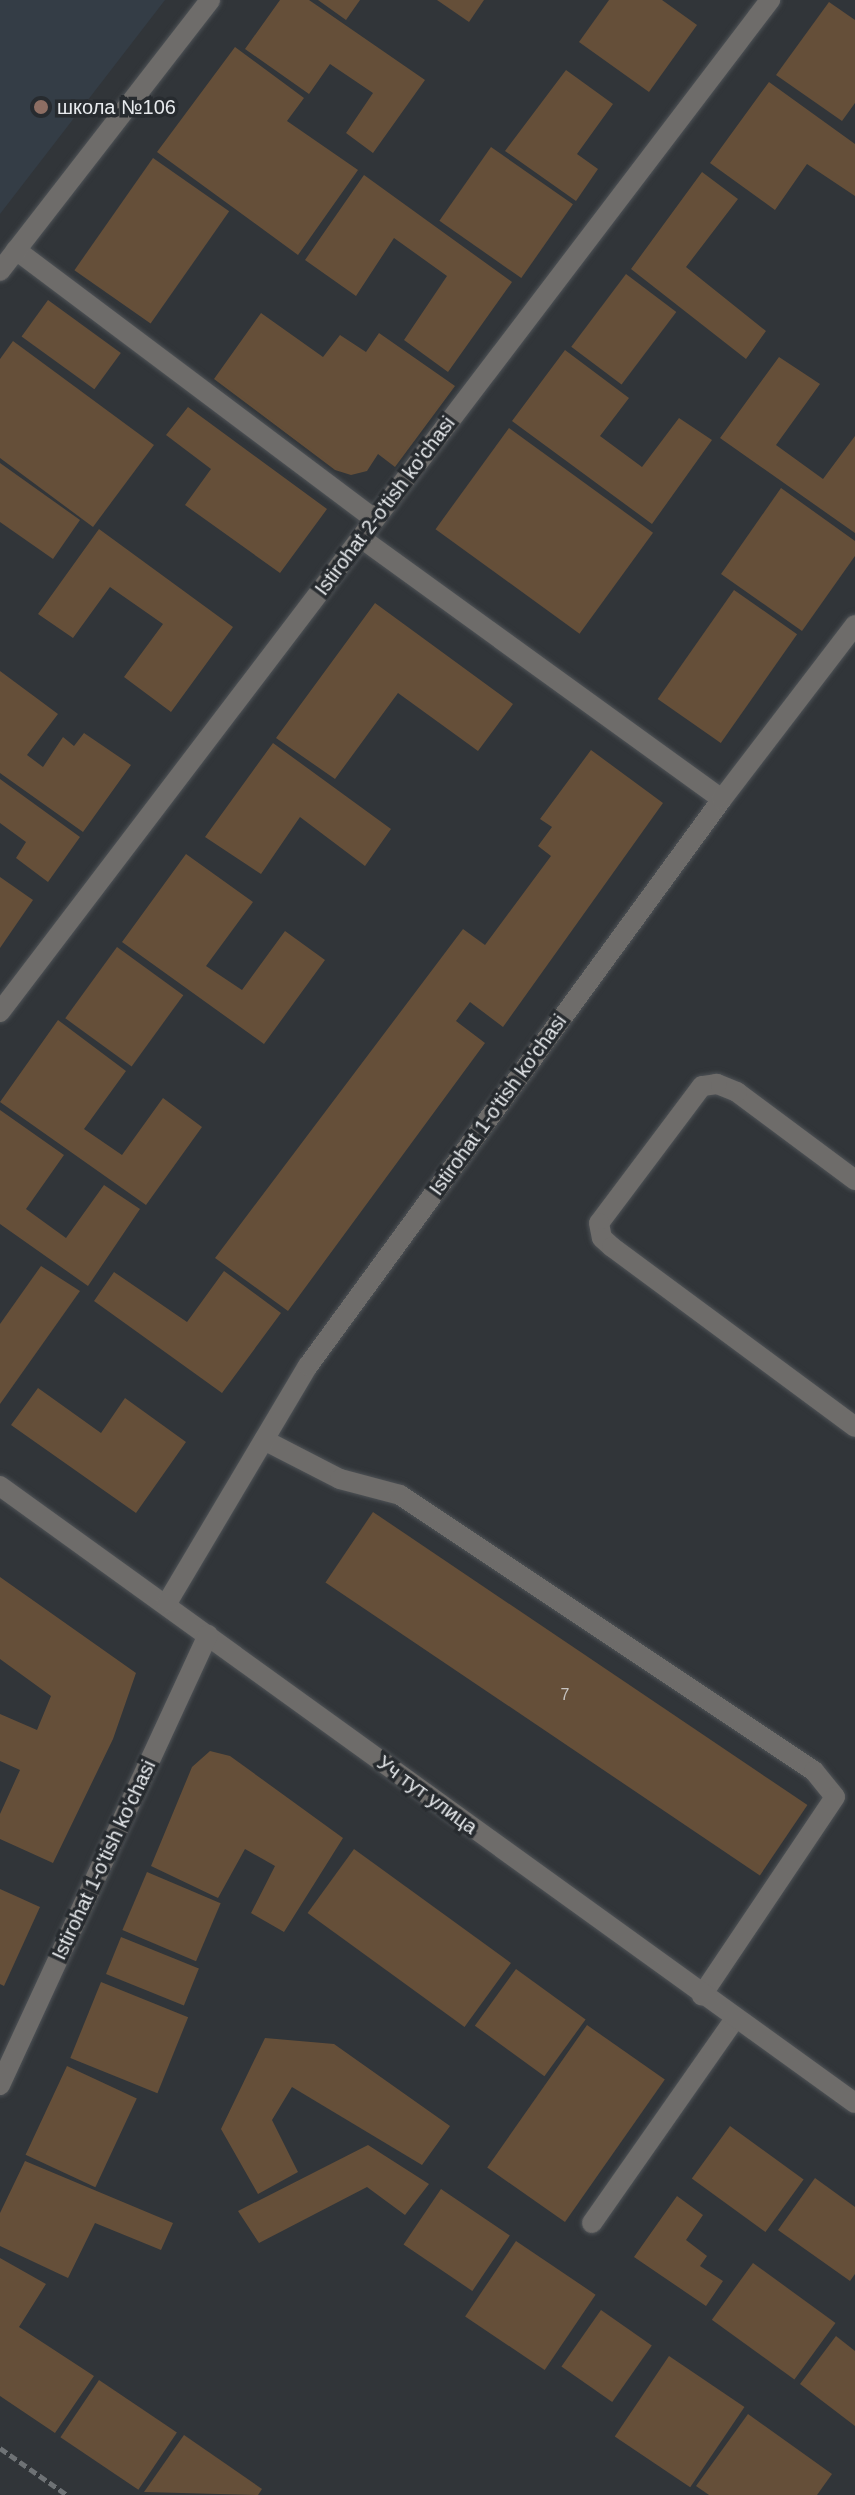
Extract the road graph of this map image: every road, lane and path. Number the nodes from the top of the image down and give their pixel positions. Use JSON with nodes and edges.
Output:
{"nodes":[{"id":1,"x":210,"y":0,"type":"edge"},
{"id":2,"x":770,"y":0,"type":"edge"},
{"id":3,"x":16,"y":250,"type":"junction"},
{"id":4,"x":0,"y":271,"type":"edge"},
{"id":5,"x":374,"y":519,"type":"junction"},
{"id":6,"x":361,"y":538,"type":"junction"},
{"id":7,"x":855,"y":625,"type":"edge"},
{"id":8,"x":722,"y":799,"type":"junction"},
{"id":9,"x":0,"y":1012,"type":"edge"},
{"id":10,"x":855,"y":1180,"type":"edge"},
{"id":11,"x":855,"y":1427,"type":"edge"},
{"id":12,"x":264,"y":1440,"type":"junction"},
{"id":13,"x":0,"y":1486,"type":"edge"},
{"id":14,"x":167,"y":1603,"type":"junction"},
{"id":15,"x":208,"y":1635,"type":"junction"},
{"id":16,"x":702,"y":1995,"type":"junction"},
{"id":17,"x":735,"y":2019,"type":"junction"},
{"id":18,"x":0,"y":2085,"type":"edge"},
{"id":19,"x":855,"y":2103,"type":"edge"},
{"id":20,"x":592,"y":2223,"type":"dead end"},
{"id":21,"x":0,"y":2448,"type":"edge"},
{"id":22,"x":67,"y":2495,"type":"edge"}],
"edges":[{"from":1,"to":3,"type":"street"},
{"from":2,"to":5,"type":"street","name":"Istirohat 2-o'tish ko'chasi"},
{"from":3,"to":4,"type":"street"},
{"from":3,"to":5,"type":"street"},
{"from":5,"to":6,"type":"street","name":"Istirohat 2-o'tish ko'chasi"},
{"from":6,"to":8,"type":"street"},
{"from":6,"to":9,"type":"street","name":"Istirohat 2-o'tish ko'chasi"},
{"from":7,"to":8,"type":"street","name":"Istirohat 1-o'tish ko'chasi"},
{"from":8,"to":12,"type":"street","name":"Istirohat 1-o'tish ko'chasi"},
{"from":10,"to":11,"type":"street"},
{"from":12,"to":14,"type":"street","name":"Istirohat 1-o'tish ko'chasi"},
{"from":12,"to":16,"type":"street"},
{"from":13,"to":14,"type":"street","name":"Уч тут улица"},
{"from":14,"to":15,"type":"street","name":"Уч тут улица"},
{"from":15,"to":16,"type":"street","name":"Уч тут улица"},
{"from":15,"to":18,"type":"street","name":"Istirohat 1-o'tish ko'chasi"},
{"from":16,"to":17,"type":"street","name":"Уч тут улица"},
{"from":17,"to":19,"type":"street","name":"Уч тут улица"},
{"from":17,"to":20,"type":"street"},
{"from":21,"to":22,"type":"path"}]}
